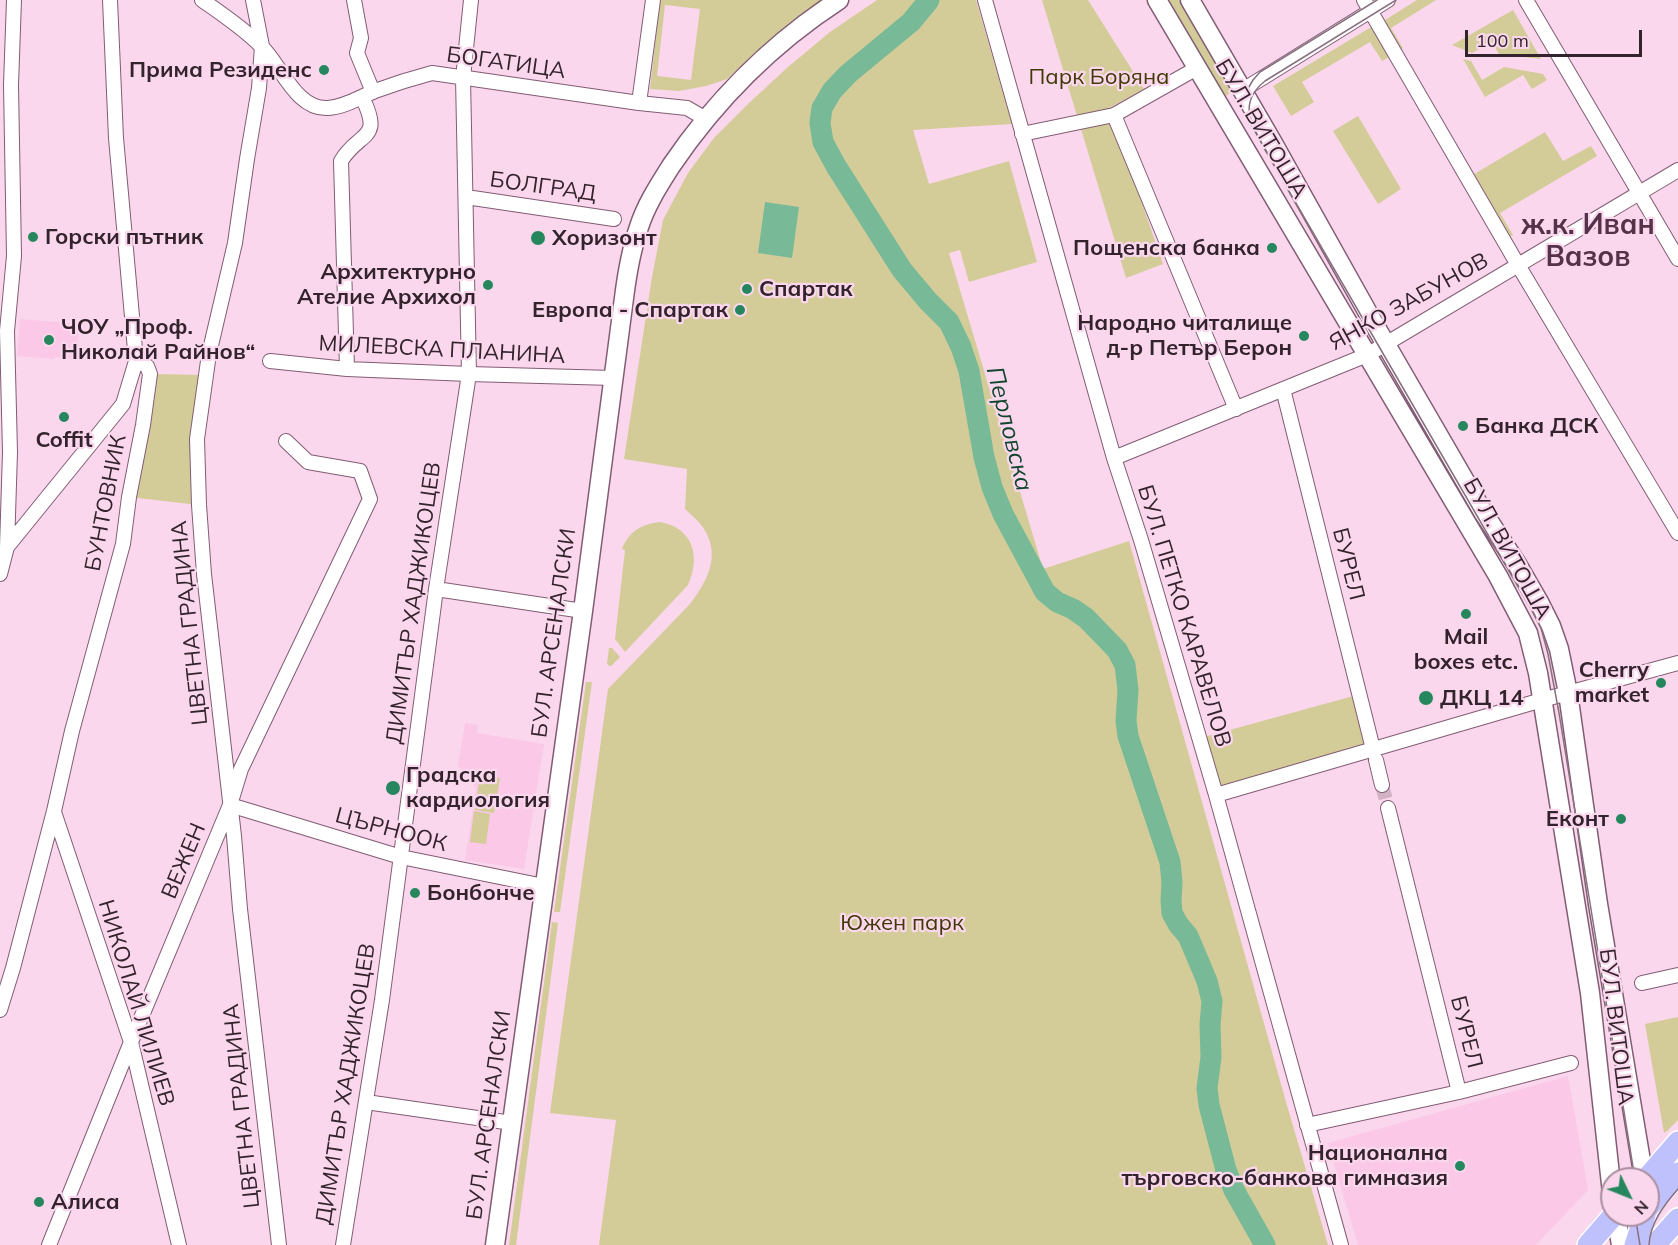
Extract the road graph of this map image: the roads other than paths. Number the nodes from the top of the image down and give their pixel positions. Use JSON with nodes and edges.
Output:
{"nodes":[{"id":1,"x":14,"y":0,"type":"edge"},
{"id":2,"x":110,"y":0,"type":"edge"},
{"id":3,"x":202,"y":0,"type":"edge"},
{"id":4,"x":254,"y":0,"type":"edge"},
{"id":5,"x":354,"y":0,"type":"edge"},
{"id":6,"x":471,"y":0,"type":"edge"},
{"id":7,"x":653,"y":0,"type":"edge"},
{"id":8,"x":839,"y":0,"type":"edge"},
{"id":9,"x":985,"y":0,"type":"edge"},
{"id":10,"x":1157,"y":0,"type":"edge"},
{"id":11,"x":1190,"y":0,"type":"edge"},
{"id":12,"x":1388,"y":0,"type":"edge"},
{"id":13,"x":1526,"y":0,"type":"edge"},
{"id":14,"x":1367,"y":5,"type":"edge"},
{"id":15,"x":262,"y":46,"type":"junction"},
{"id":16,"x":1197,"y":68,"type":"junction"},
{"id":17,"x":463,"y":78,"type":"junction"},
{"id":18,"x":1243,"y":90,"type":"junction"},
{"id":19,"x":368,"y":94,"type":"junction"},
{"id":20,"x":639,"y":103,"type":"junction"},
{"id":21,"x":1114,"y":115,"type":"junction"},
{"id":22,"x":706,"y":119,"type":"junction"},
{"id":23,"x":1022,"y":134,"type":"junction"},
{"id":24,"x":1678,"y":170,"type":"edge"},
{"id":25,"x":1640,"y":192,"type":"junction"},
{"id":26,"x":466,"y":197,"type":"junction"},
{"id":27,"x":614,"y":219,"type":"dead end"},
{"id":28,"x":1678,"y":259,"type":"edge"},
{"id":29,"x":1518,"y":265,"type":"junction"},
{"id":30,"x":1386,"y":344,"type":"junction"},
{"id":31,"x":1367,"y":355,"type":"junction"},
{"id":32,"x":136,"y":361,"type":"junction"},
{"id":33,"x":270,"y":361,"type":"dead end"},
{"id":34,"x":348,"y":369,"type":"junction"},
{"id":35,"x":470,"y":374,"type":"junction"},
{"id":36,"x":613,"y":378,"type":"junction"},
{"id":37,"x":1283,"y":389,"type":"junction"},
{"id":38,"x":1236,"y":408,"type":"junction"},
{"id":39,"x":286,"y":441,"type":"dead end"},
{"id":40,"x":1114,"y":458,"type":"junction"},
{"id":41,"x":1678,"y":533,"type":"edge"},
{"id":42,"x":7,"y":547,"type":"junction"},
{"id":43,"x":0,"y":574,"type":"edge"},
{"id":44,"x":436,"y":589,"type":"junction"},
{"id":45,"x":583,"y":611,"type":"junction"},
{"id":46,"x":1678,"y":663,"type":"edge"},
{"id":47,"x":1568,"y":693,"type":"junction"},
{"id":48,"x":1542,"y":700,"type":"junction"},
{"id":49,"x":1374,"y":754,"type":"junction"},
{"id":50,"x":1382,"y":785,"type":"tunnel mouth"},
{"id":51,"x":1216,"y":795,"type":"junction"},
{"id":52,"x":230,"y":805,"type":"junction"},
{"id":53,"x":1388,"y":808,"type":"tunnel mouth"},
{"id":54,"x":54,"y":811,"type":"junction"},
{"id":55,"x":401,"y":857,"type":"junction"},
{"id":56,"x":544,"y":886,"type":"junction"},
{"id":57,"x":1678,"y":975,"type":"edge"},
{"id":58,"x":1642,"y":983,"type":"dead end"},
{"id":59,"x":0,"y":1010,"type":"edge"},
{"id":60,"x":131,"y":1042,"type":"junction"},
{"id":61,"x":1571,"y":1063,"type":"dead end"},
{"id":62,"x":1459,"y":1092,"type":"junction"},
{"id":63,"x":366,"y":1102,"type":"junction"},
{"id":64,"x":512,"y":1123,"type":"junction"},
{"id":65,"x":1307,"y":1125,"type":"junction"},
{"id":66,"x":1678,"y":1142,"type":"edge"},
{"id":67,"x":1609,"y":1167,"type":"edge"},
{"id":68,"x":1643,"y":1167,"type":"edge"},
{"id":69,"x":1651,"y":1167,"type":"edge"},
{"id":70,"x":1678,"y":1173,"type":"edge"},
{"id":71,"x":1660,"y":1193,"type":"edge"},
{"id":72,"x":1678,"y":1219,"type":"edge"},
{"id":73,"x":1604,"y":1227,"type":"edge"},
{"id":74,"x":1617,"y":1227,"type":"edge"},
{"id":75,"x":1641,"y":1227,"type":"edge"},
{"id":76,"x":1652,"y":1227,"type":"edge"},
{"id":77,"x":49,"y":1245,"type":"edge"},
{"id":78,"x":178,"y":1245,"type":"edge"},
{"id":79,"x":279,"y":1245,"type":"edge"},
{"id":80,"x":343,"y":1245,"type":"edge"},
{"id":81,"x":495,"y":1245,"type":"edge"},
{"id":82,"x":1341,"y":1245,"type":"edge"},
{"id":83,"x":1588,"y":1245,"type":"edge"},
{"id":84,"x":1621,"y":1245,"type":"edge"},
{"id":85,"x":1635,"y":1245,"type":"edge"},
{"id":86,"x":1655,"y":1245,"type":"edge"}],
"edges":[{"from":1,"to":42,"type":"street"},
{"from":2,"to":32,"type":"street","name":"БУНТОВНИК"},
{"from":3,"to":15,"type":"street","name":"БОГАТИЦА"},
{"from":4,"to":15,"type":"street","name":"ЦВЕТНА ГРАДИНА"},
{"from":5,"to":19,"type":"street"},
{"from":6,"to":17,"type":"street","name":"ДИМИТЪР ХАДЖИКОЦЕВ"},
{"from":7,"to":20,"type":"street"},
{"from":8,"to":22,"type":"street","name":"БУЛ. АРСЕНАЛСКИ"},
{"from":9,"to":23,"type":"street","name":"БУЛ. ПЕТКО КАРАВЕЛОВ"},
{"from":10,"to":16,"type":"street","name":"БУЛ. ВИТОША"},
{"from":11,"to":18,"type":"street","name":"БУЛ. ВИТОША"},
{"from":12,"to":14,"type":"street"},
{"from":13,"to":25,"type":"street"},
{"from":14,"to":18,"type":"street"},
{"from":14,"to":29,"type":"street"},
{"from":15,"to":19,"type":"street","name":"БОГАТИЦА"},
{"from":15,"to":52,"type":"street","name":"ЦВЕТНА ГРАДИНА"},
{"from":16,"to":21,"type":"street"},
{"from":16,"to":31,"type":"street","name":"БУЛ. ВИТОША"},
{"from":17,"to":19,"type":"street","name":"БОГАТИЦА"},
{"from":17,"to":20,"type":"street","name":"БОГАТИЦА"},
{"from":17,"to":26,"type":"street","name":"ДИМИТЪР ХАДЖИКОЦЕВ"},
{"from":18,"to":30,"type":"street","name":"БУЛ. ВИТОША"},
{"from":19,"to":34,"type":"street"},
{"from":20,"to":22,"type":"street","name":"БОГАТИЦА"},
{"from":21,"to":23,"type":"street"},
{"from":21,"to":38,"type":"street"},
{"from":22,"to":36,"type":"street","name":"БУЛ. АРСЕНАЛСКИ"},
{"from":23,"to":40,"type":"street","name":"БУЛ. ПЕТКО КАРАВЕЛОВ"},
{"from":24,"to":25,"type":"street","name":"ЯНКО ЗАБУНОВ"},
{"from":25,"to":28,"type":"street"},
{"from":25,"to":29,"type":"street","name":"ЯНКО ЗАБУНОВ"},
{"from":26,"to":27,"type":"street","name":"БОЛГРАД"},
{"from":26,"to":35,"type":"street","name":"ДИМИТЪР ХАДЖИКОЦЕВ"},
{"from":29,"to":30,"type":"street","name":"ЯНКО ЗАБУНОВ"},
{"from":29,"to":41,"type":"street"},
{"from":30,"to":31,"type":"street","name":"ЯНКО ЗАБУНОВ"},
{"from":30,"to":47,"type":"street","name":"БУЛ. ВИТОША"},
{"from":31,"to":37,"type":"street","name":"ЯНКО ЗАБУНОВ"},
{"from":31,"to":48,"type":"street","name":"БУЛ. ВИТОША"},
{"from":32,"to":42,"type":"street"},
{"from":32,"to":54,"type":"street","name":"БУНТОВНИК"},
{"from":33,"to":34,"type":"street","name":"МИЛЕВСКА ПЛАНИНА"},
{"from":34,"to":35,"type":"street","name":"МИЛЕВСКА ПЛАНИНА"},
{"from":35,"to":36,"type":"street","name":"МИЛЕВСКА ПЛАНИНА"},
{"from":35,"to":44,"type":"street","name":"ДИМИТЪР ХАДЖИКОЦЕВ"},
{"from":36,"to":45,"type":"street","name":"БУЛ. АРСЕНАЛСКИ"},
{"from":37,"to":38,"type":"street","name":"ЯНКО ЗАБУНОВ"},
{"from":37,"to":49,"type":"street","name":"БУРЕЛ"},
{"from":38,"to":40,"type":"street","name":"ЯНКО ЗАБУНОВ"},
{"from":39,"to":52,"type":"street","name":"ВЕЖЕН"},
{"from":40,"to":51,"type":"street","name":"БУЛ. ПЕТКО КАРАВЕЛОВ"},
{"from":42,"to":43,"type":"street"},
{"from":44,"to":45,"type":"street"},
{"from":44,"to":55,"type":"street","name":"ДИМИТЪР ХАДЖИКОЦЕВ"},
{"from":45,"to":56,"type":"street","name":"БУЛ. АРСЕНАЛСКИ"},
{"from":46,"to":47,"type":"street"},
{"from":47,"to":48,"type":"street"},
{"from":47,"to":68,"type":"street","name":"БУЛ. ВИТОША"},
{"from":48,"to":49,"type":"street"},
{"from":48,"to":67,"type":"street","name":"БУЛ. ВИТОША"},
{"from":49,"to":50,"type":"street","name":"БУРЕЛ"},
{"from":49,"to":51,"type":"street"},
{"from":51,"to":65,"type":"street","name":"БУЛ. ПЕТКО КАРАВЕЛОВ"},
{"from":52,"to":55,"type":"street","name":"ЦЪРНООК"},
{"from":52,"to":60,"type":"street","name":"ВЕЖЕН"},
{"from":52,"to":79,"type":"street","name":"ЦВЕТНА ГРАДИНА"},
{"from":53,"to":62,"type":"street","name":"БУРЕЛ"},
{"from":54,"to":59,"type":"street","name":"БУНТОВНИК"},
{"from":54,"to":60,"type":"street","name":"НИКОЛАЙ ЛИЛИЕВ"},
{"from":55,"to":56,"type":"street","name":"ЦЪРНООК"},
{"from":55,"to":63,"type":"street","name":"ДИМИТЪР ХАДЖИКОЦЕВ"},
{"from":56,"to":64,"type":"street","name":"БУЛ. АРСЕНАЛСКИ"},
{"from":57,"to":58,"type":"street"},
{"from":60,"to":77,"type":"street","name":"ВЕЖЕН"},
{"from":60,"to":78,"type":"street","name":"НИКОЛАЙ ЛИЛИЕВ"},
{"from":61,"to":62,"type":"street"},
{"from":62,"to":65,"type":"street"},
{"from":63,"to":64,"type":"street"},
{"from":63,"to":80,"type":"street","name":"ДИМИТЪР ХАДЖИКОЦЕВ"},
{"from":64,"to":81,"type":"street","name":"БУЛ. АРСЕНАЛСКИ"},
{"from":65,"to":82,"type":"street","name":"БУЛ. ПЕТКО КАРАВЕЛОВ"},
{"from":66,"to":69,"type":"main road"},
{"from":70,"to":71,"type":"main road"},
{"from":72,"to":86,"type":"main road"},
{"from":73,"to":83,"type":"main road"},
{"from":74,"to":84,"type":"street"},
{"from":75,"to":85,"type":"main road"},
{"from":76,"to":86,"type":"street"}]}
